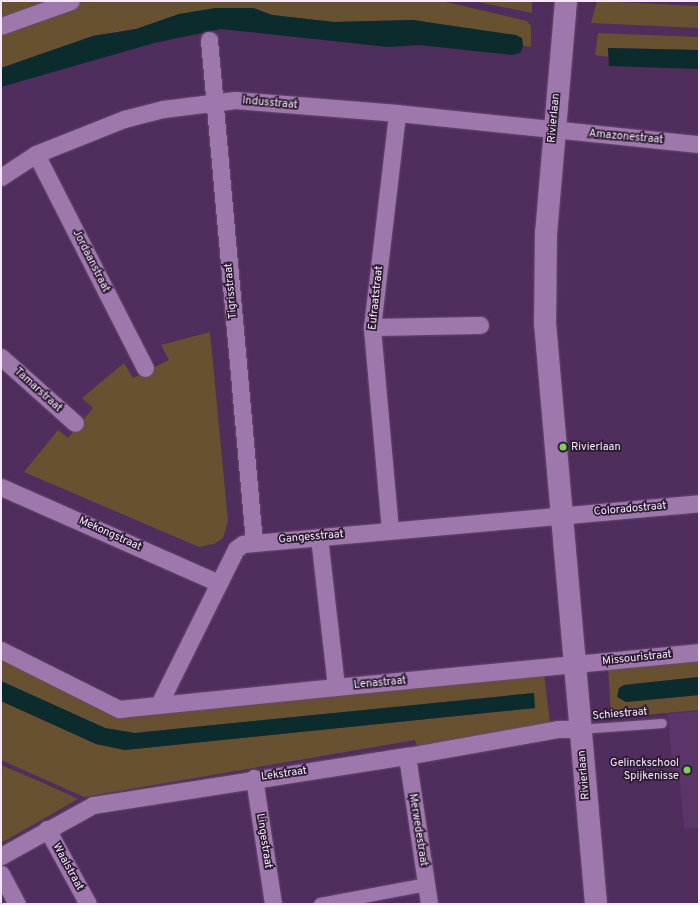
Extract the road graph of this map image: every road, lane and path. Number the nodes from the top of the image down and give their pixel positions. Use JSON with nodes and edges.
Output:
{"nodes":[{"id":1,"x":70,"y":1,"type":"edge"},
{"id":2,"x":566,"y":1,"type":"edge"},
{"id":3,"x":1,"y":26,"type":"edge"},
{"id":4,"x":209,"y":40,"type":"dead end"},
{"id":5,"x":213,"y":102,"type":"junction"},
{"id":6,"x":397,"y":113,"type":"junction"},
{"id":7,"x":553,"y":130,"type":"junction"},
{"id":8,"x":699,"y":144,"type":"edge"},
{"id":9,"x":36,"y":154,"type":"junction"},
{"id":10,"x":1,"y":177,"type":"edge"},
{"id":11,"x":480,"y":325,"type":"dead end"},
{"id":12,"x":372,"y":327,"type":"junction"},
{"id":13,"x":1,"y":357,"type":"edge"},
{"id":14,"x":145,"y":368,"type":"dead end"},
{"id":15,"x":75,"y":423,"type":"dead end"},
{"id":16,"x":1,"y":487,"type":"edge"},
{"id":17,"x":699,"y":503,"type":"edge"},
{"id":18,"x":561,"y":515,"type":"junction"},
{"id":19,"x":390,"y":530,"type":"junction"},
{"id":20,"x":319,"y":537,"type":"junction"},
{"id":21,"x":254,"y":542,"type":"junction"},
{"id":22,"x":219,"y":583,"type":"junction"},
{"id":23,"x":1,"y":650,"type":"edge"},
{"id":24,"x":699,"y":652,"type":"edge"},
{"id":25,"x":574,"y":663,"type":"junction"},
{"id":26,"x":336,"y":687,"type":"junction"},
{"id":27,"x":159,"y":704,"type":"junction"},
{"id":28,"x":662,"y":723,"type":"dead end"},
{"id":29,"x":580,"y":729,"type":"junction"},
{"id":30,"x":407,"y":756,"type":"junction"},
{"id":31,"x":254,"y":778,"type":"junction"},
{"id":32,"x":47,"y":829,"type":"junction"},
{"id":33,"x":1,"y":856,"type":"edge"},
{"id":34,"x":1,"y":874,"type":"edge"},
{"id":35,"x":427,"y":884,"type":"junction"},
{"id":36,"x":17,"y":904,"type":"edge"},
{"id":37,"x":88,"y":904,"type":"edge"},
{"id":38,"x":273,"y":904,"type":"edge"},
{"id":39,"x":320,"y":904,"type":"edge"},
{"id":40,"x":429,"y":904,"type":"edge"},
{"id":41,"x":596,"y":904,"type":"edge"}],
"edges":[{"from":1,"to":3,"type":"street"},
{"from":2,"to":7,"type":"street","name":"Rivierlaan"},
{"from":4,"to":5,"type":"street","name":"Tigrisstraat"},
{"from":5,"to":6,"type":"street","name":"Indusstraat"},
{"from":5,"to":9,"type":"street","name":"Indusstraat"},
{"from":5,"to":21,"type":"street","name":"Tigrisstraat"},
{"from":6,"to":7,"type":"street","name":"Indusstraat"},
{"from":6,"to":12,"type":"street","name":"Eufraatstraat"},
{"from":7,"to":8,"type":"street","name":"Amazonestraat"},
{"from":7,"to":18,"type":"street","name":"Rivierlaan"},
{"from":9,"to":10,"type":"street","name":"Indusstraat"},
{"from":9,"to":14,"type":"street","name":"Jordaanstraat"},
{"from":11,"to":12,"type":"street"},
{"from":12,"to":19,"type":"street","name":"Eufraatstraat"},
{"from":13,"to":15,"type":"street","name":"Tamarstraat"},
{"from":16,"to":22,"type":"street","name":"Mekongstraat"},
{"from":17,"to":18,"type":"street","name":"Coloradostraat"},
{"from":18,"to":19,"type":"street","name":"Gangesstraat"},
{"from":18,"to":25,"type":"street","name":"Rivierlaan"},
{"from":19,"to":20,"type":"street","name":"Gangesstraat"},
{"from":20,"to":21,"type":"street","name":"Gangesstraat"},
{"from":20,"to":26,"type":"street"},
{"from":21,"to":22,"type":"street","name":"Gangesstraat"},
{"from":22,"to":27,"type":"street","name":"Gangesstraat"},
{"from":23,"to":27,"type":"street"},
{"from":24,"to":25,"type":"street","name":"Missouristraat"},
{"from":25,"to":26,"type":"street","name":"Lenastraat"},
{"from":25,"to":29,"type":"street","name":"Rivierlaan"},
{"from":26,"to":27,"type":"street"},
{"from":28,"to":29,"type":"lane","name":"Schiestraat"},
{"from":29,"to":30,"type":"street","name":"Lekstraat"},
{"from":29,"to":41,"type":"street","name":"Rivierlaan"},
{"from":30,"to":31,"type":"street","name":"Lekstraat"},
{"from":30,"to":35,"type":"street","name":"Merwedestraat"},
{"from":31,"to":32,"type":"street","name":"Lekstraat"},
{"from":31,"to":38,"type":"street","name":"Lingestraat"},
{"from":32,"to":33,"type":"street","name":"Lekstraat"},
{"from":32,"to":37,"type":"street","name":"Waalstraat"},
{"from":34,"to":36,"type":"street"},
{"from":35,"to":39,"type":"street"},
{"from":35,"to":40,"type":"street","name":"Merwedestraat"}]}
